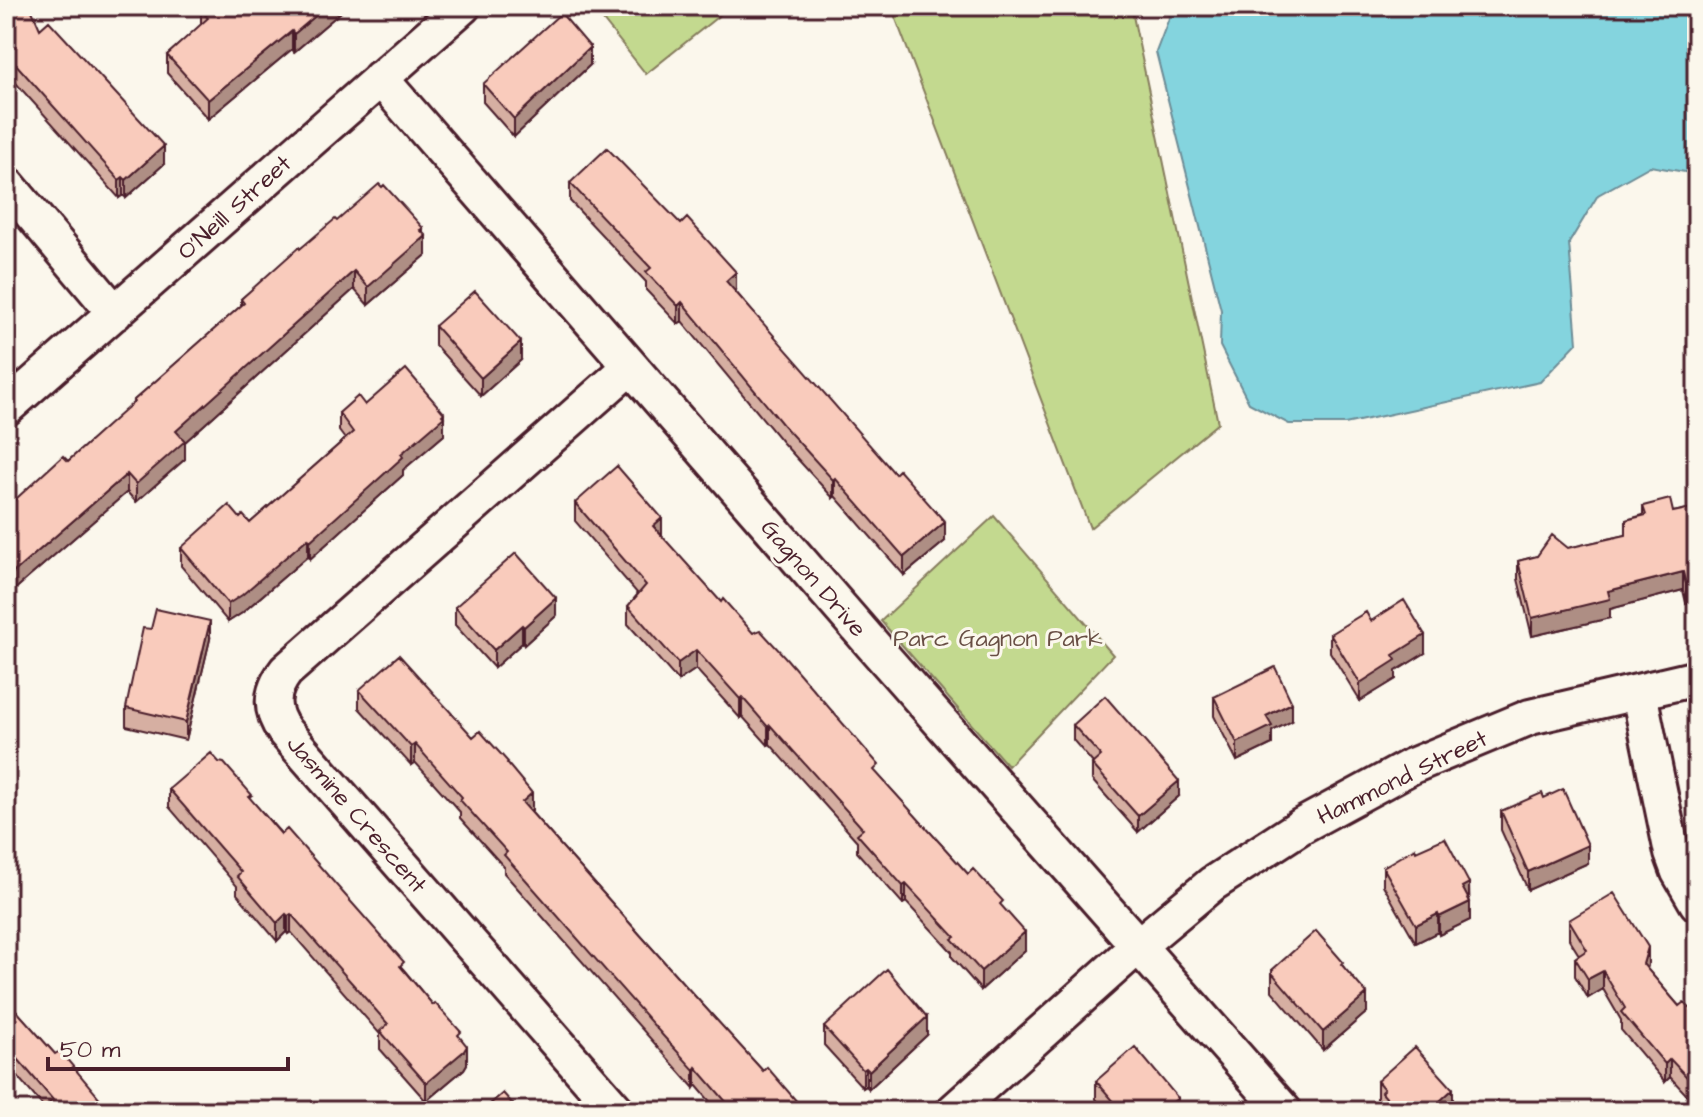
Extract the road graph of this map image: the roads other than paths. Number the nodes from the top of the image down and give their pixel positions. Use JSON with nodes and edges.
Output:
{"nodes":[{"id":1,"x":463,"y":6,"type":"edge"},
{"id":2,"x":380,"y":78,"type":"junction"},
{"id":3,"x":6,"y":183,"type":"edge"},
{"id":4,"x":115,"y":313,"type":"junction"},
{"id":5,"x":630,"y":367,"type":"junction"},
{"id":6,"x":6,"y":408,"type":"edge"},
{"id":7,"x":1697,"y":678,"type":"edge"},
{"id":8,"x":1639,"y":693,"type":"junction"},
{"id":9,"x":1697,"y":903,"type":"edge"},
{"id":10,"x":1139,"y":945,"type":"junction"},
{"id":11,"x":617,"y":1111,"type":"edge"},
{"id":12,"x":954,"y":1111,"type":"edge"},
{"id":13,"x":1284,"y":1111,"type":"edge"}],
"edges":[{"from":1,"to":2,"type":"street","name":"O'Neill Street"},
{"from":2,"to":4,"type":"street","name":"O'Neill Street"},
{"from":2,"to":5,"type":"street","name":"Gagnon Drive"},
{"from":3,"to":4,"type":"street"},
{"from":4,"to":6,"type":"street","name":"O'Neill Street"},
{"from":5,"to":10,"type":"street","name":"Gagnon Drive"},
{"from":5,"to":11,"type":"street","name":"Jasmine Crescent"},
{"from":7,"to":8,"type":"street","name":"Hammond Street"},
{"from":8,"to":9,"type":"street"},
{"from":8,"to":10,"type":"street","name":"Hammond Street"},
{"from":10,"to":12,"type":"street"},
{"from":10,"to":13,"type":"street","name":"Gagnon Drive"}]}
